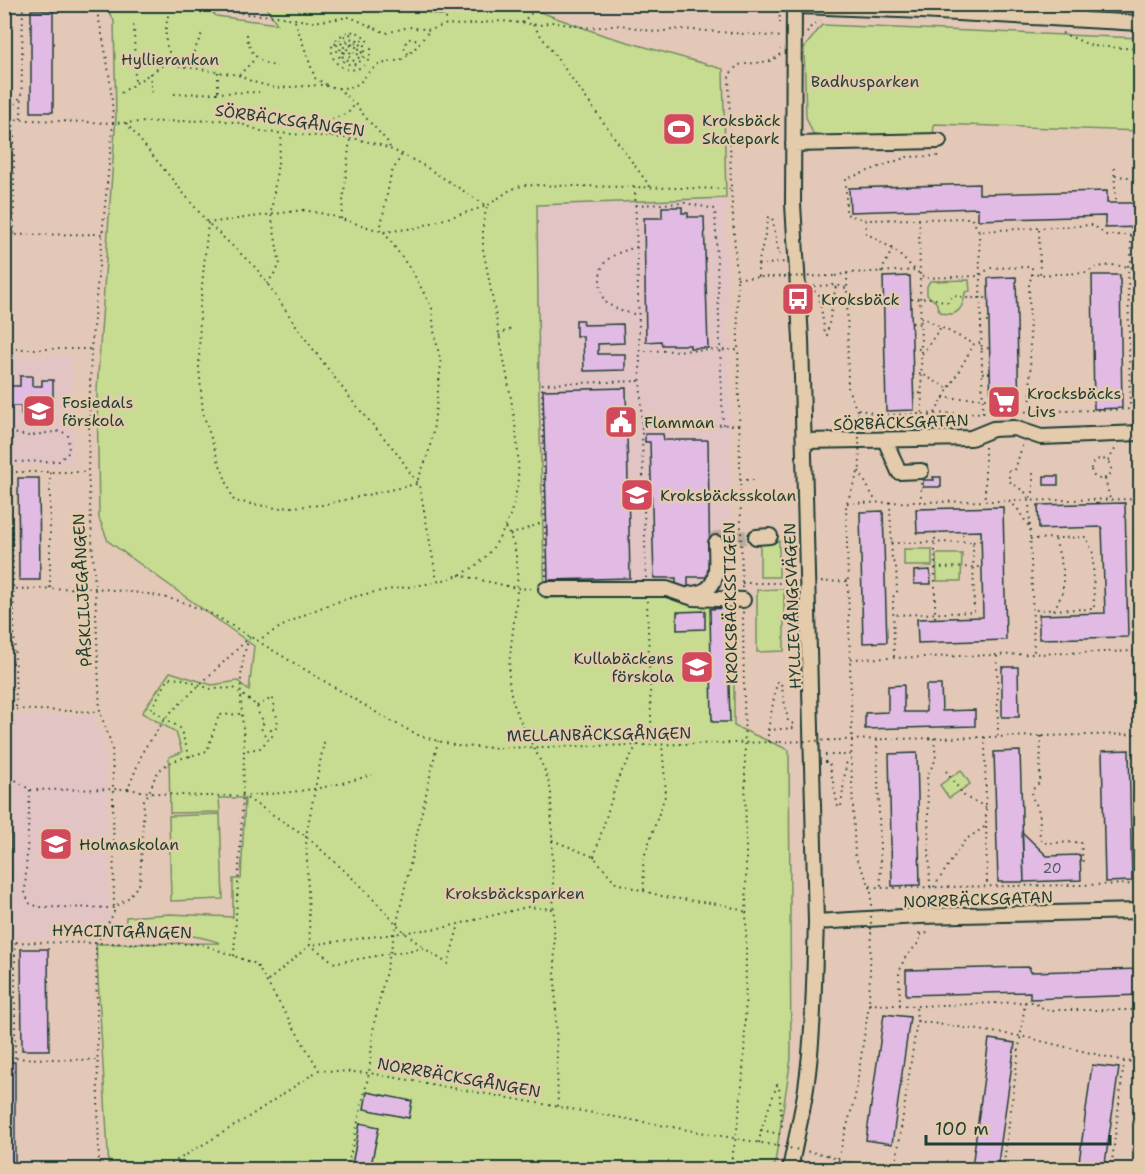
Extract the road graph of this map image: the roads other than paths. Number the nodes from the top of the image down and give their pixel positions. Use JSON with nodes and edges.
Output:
{"nodes":[{"id":1,"x":1081,"y":4,"type":"edge"},
{"id":2,"x":794,"y":5,"type":"edge"},
{"id":3,"x":919,"y":7,"type":"edge"},
{"id":4,"x":1076,"y":19,"type":"junction"},
{"id":5,"x":1140,"y":22,"type":"edge"},
{"id":6,"x":939,"y":141,"type":"dead end"},
{"id":7,"x":793,"y":144,"type":"junction"},
{"id":8,"x":1140,"y":433,"type":"edge"},
{"id":9,"x":885,"y":440,"type":"junction"},
{"id":10,"x":804,"y":441,"type":"junction"},
{"id":11,"x":921,"y":471,"type":"dead end"},
{"id":12,"x":716,"y":543,"type":"dead end"},
{"id":13,"x":546,"y":589,"type":"road end"},
{"id":14,"x":680,"y":594,"type":"junction"},
{"id":15,"x":743,"y":600,"type":"road end"},
{"id":16,"x":1140,"y":911,"type":"edge"},
{"id":17,"x":816,"y":922,"type":"junction"},
{"id":18,"x":790,"y":1170,"type":"edge"}],
"edges":[{"from":1,"to":4,"type":"street"},
{"from":2,"to":3,"type":"street"},
{"from":2,"to":7,"type":"street","name":"HYLLIEVÅNGSVÄGEN"},
{"from":3,"to":4,"type":"street"},
{"from":4,"to":5,"type":"street"},
{"from":6,"to":7,"type":"street"},
{"from":7,"to":10,"type":"street","name":"HYLLIEVÅNGSVÄGEN"},
{"from":8,"to":9,"type":"street","name":"SÖRBÄCKSGATAN"},
{"from":9,"to":10,"type":"street","name":"SÖRBÄCKSGATAN"},
{"from":9,"to":11,"type":"street"},
{"from":10,"to":17,"type":"street","name":"HYLLIEVÅNGSVÄGEN"},
{"from":12,"to":14,"type":"street"},
{"from":13,"to":14,"type":"street"},
{"from":14,"to":15,"type":"street"},
{"from":16,"to":17,"type":"street","name":"NORRBÄCKSGATAN"},
{"from":17,"to":18,"type":"street","name":"HYLLIEVÅNGSVÄGEN"}]}
